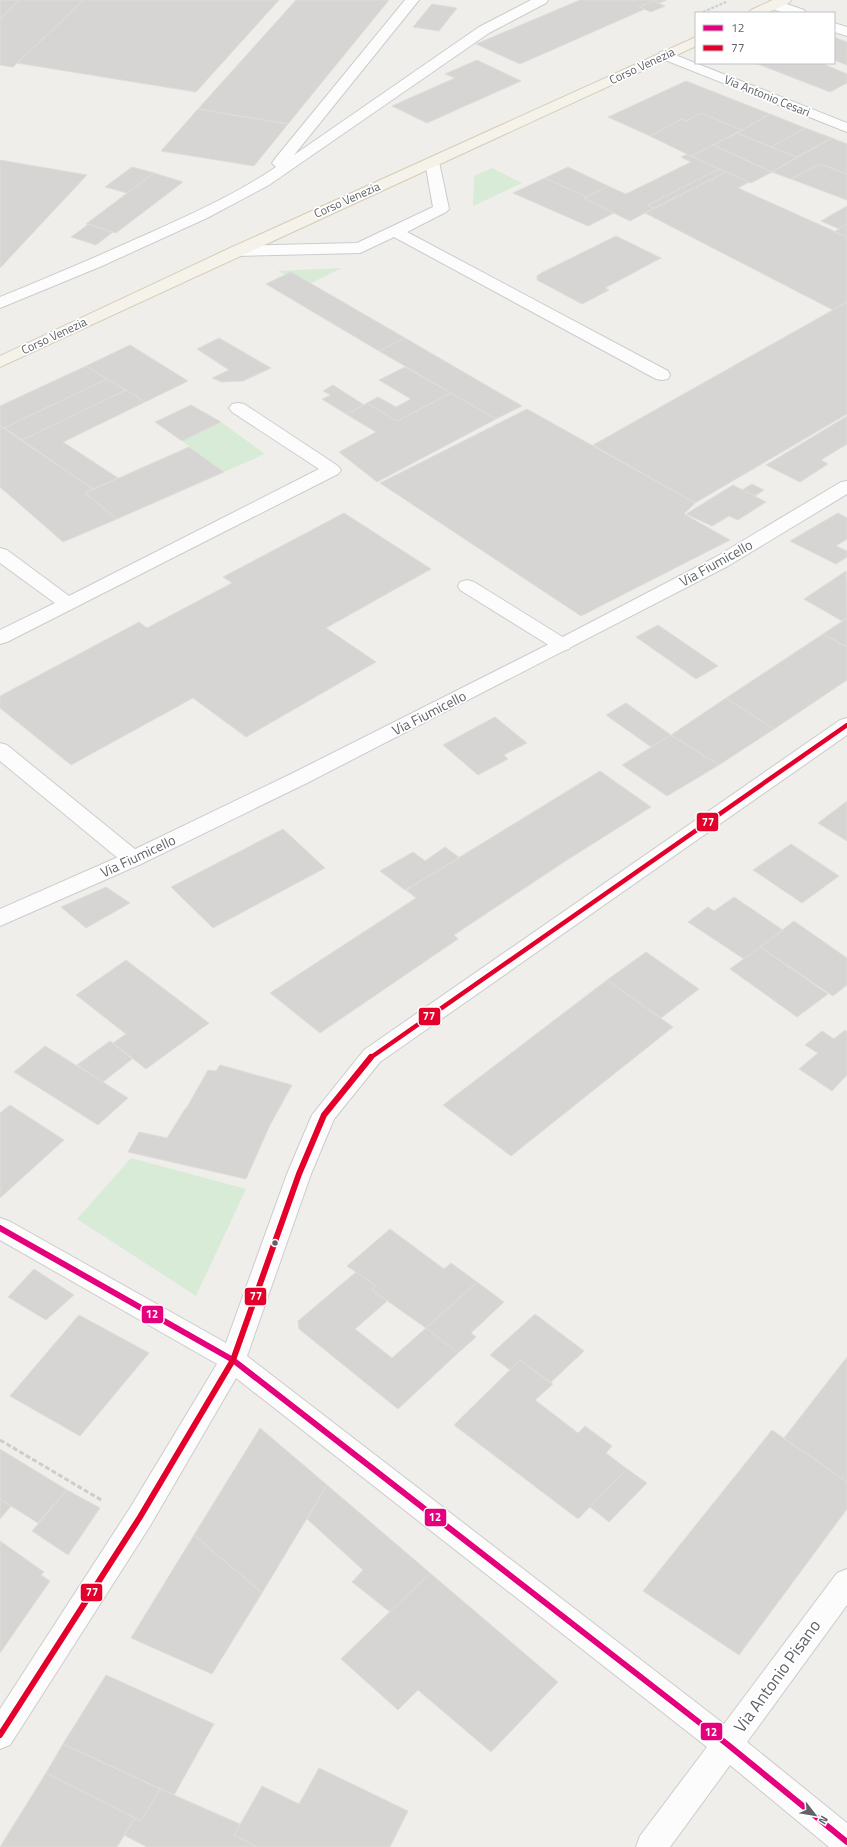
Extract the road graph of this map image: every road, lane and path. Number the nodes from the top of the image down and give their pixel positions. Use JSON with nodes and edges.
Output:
{"nodes":[{"id":1,"x":412,"y":0,"type":"edge"},
{"id":2,"x":541,"y":0,"type":"edge"},
{"id":3,"x":730,"y":0,"type":"edge"},
{"id":4,"x":780,"y":2,"type":"edge"},
{"id":5,"x":704,"y":12,"type":"edge"},
{"id":6,"x":758,"y":12,"type":"edge"},
{"id":7,"x":797,"y":12,"type":"edge"},
{"id":8,"x":835,"y":27,"type":"edge"},
{"id":9,"x":847,"y":32,"type":"edge"},
{"id":10,"x":695,"y":41,"type":"edge"},
{"id":11,"x":665,"y":55,"type":"junction"},
{"id":12,"x":847,"y":128,"type":"edge"},
{"id":13,"x":432,"y":162,"type":"junction"},
{"id":14,"x":264,"y":180,"type":"junction"},
{"id":15,"x":394,"y":231,"type":"junction"},
{"id":16,"x":236,"y":251,"type":"junction"},
{"id":17,"x":0,"y":304,"type":"edge"},
{"id":18,"x":0,"y":362,"type":"edge"},
{"id":19,"x":662,"y":375,"type":"dead end"},
{"id":20,"x":238,"y":408,"type":"dead end"},
{"id":21,"x":847,"y":486,"type":"edge"},
{"id":22,"x":0,"y":554,"type":"edge"},
{"id":23,"x":467,"y":586,"type":"dead end"},
{"id":24,"x":68,"y":604,"type":"junction"},
{"id":25,"x":0,"y":638,"type":"edge"},
{"id":26,"x":562,"y":645,"type":"junction"},
{"id":27,"x":842,"y":735,"type":"edge"},
{"id":28,"x":0,"y":750,"type":"edge"},
{"id":29,"x":133,"y":860,"type":"junction"},
{"id":30,"x":0,"y":918,"type":"edge"},
{"id":31,"x":0,"y":1228,"type":"edge"},
{"id":32,"x":233,"y":1360,"type":"junction"},
{"id":33,"x":0,"y":1440,"type":"edge"},
{"id":34,"x":140,"y":1517,"type":"junction"},
{"id":35,"x":847,"y":1582,"type":"edge"},
{"id":36,"x":0,"y":1735,"type":"edge"},
{"id":37,"x":727,"y":1744,"type":"junction"},
{"id":38,"x":847,"y":1842,"type":"edge"},
{"id":39,"x":651,"y":1847,"type":"edge"}],
"edges":[{"from":1,"to":14,"type":"street"},
{"from":2,"to":14,"type":"street"},
{"from":3,"to":5,"type":"path"},
{"from":4,"to":6,"type":"main road"},
{"from":4,"to":7,"type":"street"},
{"from":8,"to":9,"type":"street"},
{"from":10,"to":11,"type":"main road","name":"Corso Venezia"},
{"from":11,"to":12,"type":"street","name":"Via Antonio Cesari"},
{"from":11,"to":13,"type":"main road","name":"Corso Venezia"},
{"from":13,"to":15,"type":"street"},
{"from":13,"to":16,"type":"main road","name":"Corso Venezia"},
{"from":14,"to":17,"type":"street"},
{"from":15,"to":16,"type":"street"},
{"from":15,"to":19,"type":"street"},
{"from":16,"to":18,"type":"main road","name":"Corso Venezia"},
{"from":20,"to":24,"type":"street"},
{"from":21,"to":26,"type":"street","name":"Via Fiumicello"},
{"from":22,"to":24,"type":"street"},
{"from":23,"to":26,"type":"street"},
{"from":24,"to":25,"type":"street"},
{"from":26,"to":29,"type":"street","name":"Via Fiumicello"},
{"from":27,"to":32,"type":"street"},
{"from":28,"to":29,"type":"street"},
{"from":29,"to":30,"type":"street","name":"Via Fiumicello"},
{"from":31,"to":32,"type":"street"},
{"from":32,"to":34,"type":"street"},
{"from":32,"to":37,"type":"street"},
{"from":33,"to":34,"type":"path"},
{"from":34,"to":36,"type":"street"},
{"from":35,"to":37,"type":"street","name":"Via Antonio Pisano"},
{"from":37,"to":38,"type":"street"},
{"from":37,"to":39,"type":"street","name":"Via Antonio Pisano"}]}
